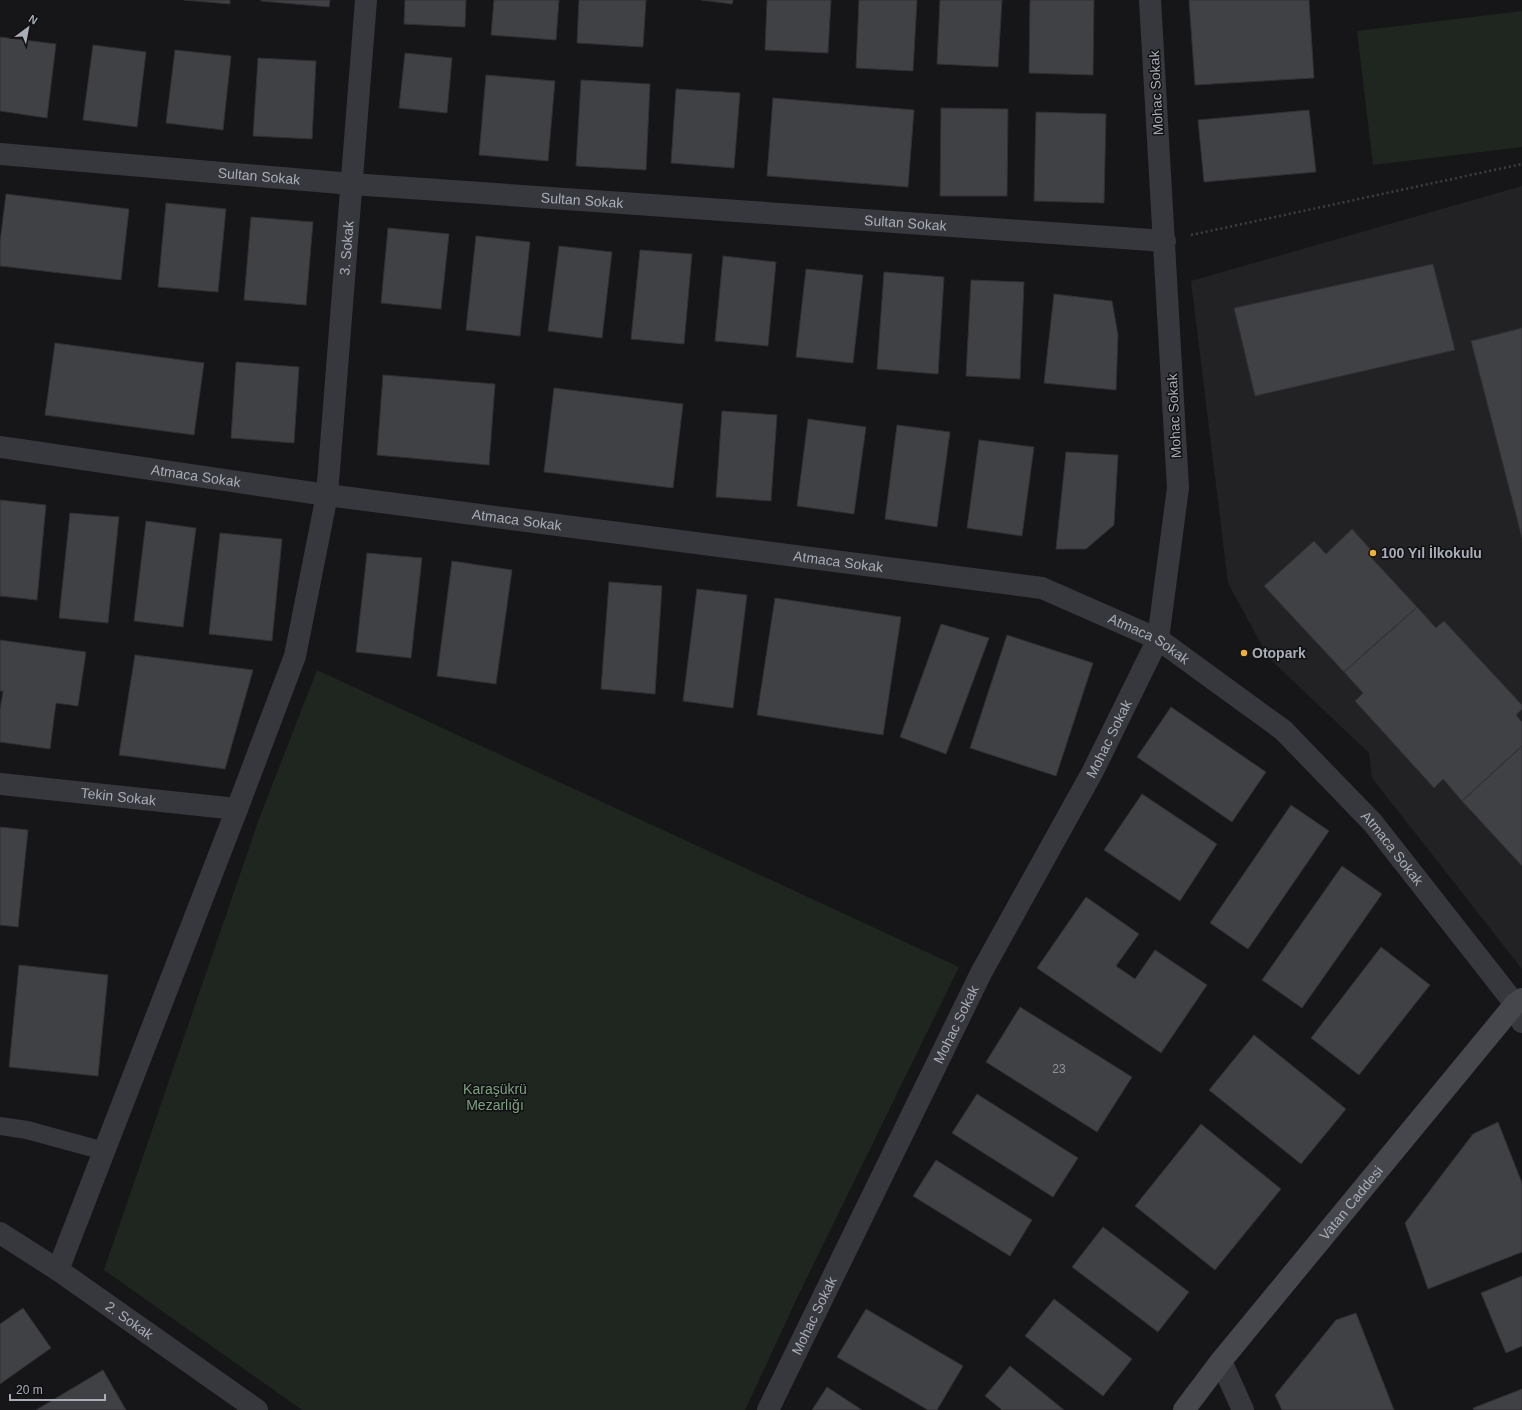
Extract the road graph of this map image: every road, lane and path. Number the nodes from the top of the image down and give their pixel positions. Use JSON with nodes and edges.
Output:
{"nodes":[{"id":1,"x":366,"y":0,"type":"edge"},
{"id":2,"x":1150,"y":0,"type":"edge"},
{"id":3,"x":0,"y":154,"type":"edge"},
{"id":4,"x":1522,"y":164,"type":"edge"},
{"id":5,"x":352,"y":184,"type":"junction"},
{"id":6,"x":1165,"y":240,"type":"junction"},
{"id":7,"x":0,"y":447,"type":"edge"},
{"id":8,"x":327,"y":495,"type":"junction"},
{"id":9,"x":1158,"y":639,"type":"junction"},
{"id":10,"x":0,"y":784,"type":"edge"},
{"id":11,"x":238,"y":809,"type":"junction"},
{"id":12,"x":1520,"y":1008,"type":"edge"},
{"id":13,"x":0,"y":1126,"type":"edge"},
{"id":14,"x":104,"y":1151,"type":"junction"},
{"id":15,"x":0,"y":1233,"type":"edge"},
{"id":16,"x":58,"y":1270,"type":"junction"},
{"id":17,"x":1221,"y":1361,"type":"junction"},
{"id":18,"x":258,"y":1410,"type":"edge"},
{"id":19,"x":768,"y":1410,"type":"edge"},
{"id":20,"x":1184,"y":1410,"type":"edge"},
{"id":21,"x":1243,"y":1410,"type":"edge"}],
"edges":[{"from":1,"to":5,"type":"street","name":"3. Sokak"},
{"from":2,"to":6,"type":"street","name":"Mohac Sokak"},
{"from":3,"to":5,"type":"street","name":"Sultan Sokak"},
{"from":4,"to":6,"type":"path"},
{"from":5,"to":6,"type":"street","name":"Sultan Sokak"},
{"from":5,"to":8,"type":"street","name":"3. Sokak"},
{"from":6,"to":9,"type":"street","name":"Mohac Sokak"},
{"from":7,"to":8,"type":"street","name":"Atmaca Sokak"},
{"from":8,"to":9,"type":"street","name":"Atmaca Sokak"},
{"from":8,"to":11,"type":"street","name":"3. Sokak"},
{"from":9,"to":12,"type":"street","name":"Atmaca Sokak"},
{"from":9,"to":19,"type":"street","name":"Mohac Sokak"},
{"from":10,"to":11,"type":"street","name":"Tekin Sokak"},
{"from":11,"to":14,"type":"street","name":"3. Sokak"},
{"from":12,"to":17,"type":"main road","name":"Vatan Caddesi"},
{"from":13,"to":14,"type":"lane"},
{"from":14,"to":16,"type":"street","name":"3. Sokak"},
{"from":15,"to":16,"type":"street","name":"2. Sokak"},
{"from":16,"to":18,"type":"street","name":"2. Sokak"},
{"from":17,"to":20,"type":"main road","name":"Vatan Caddesi"},
{"from":17,"to":21,"type":"street"}]}
